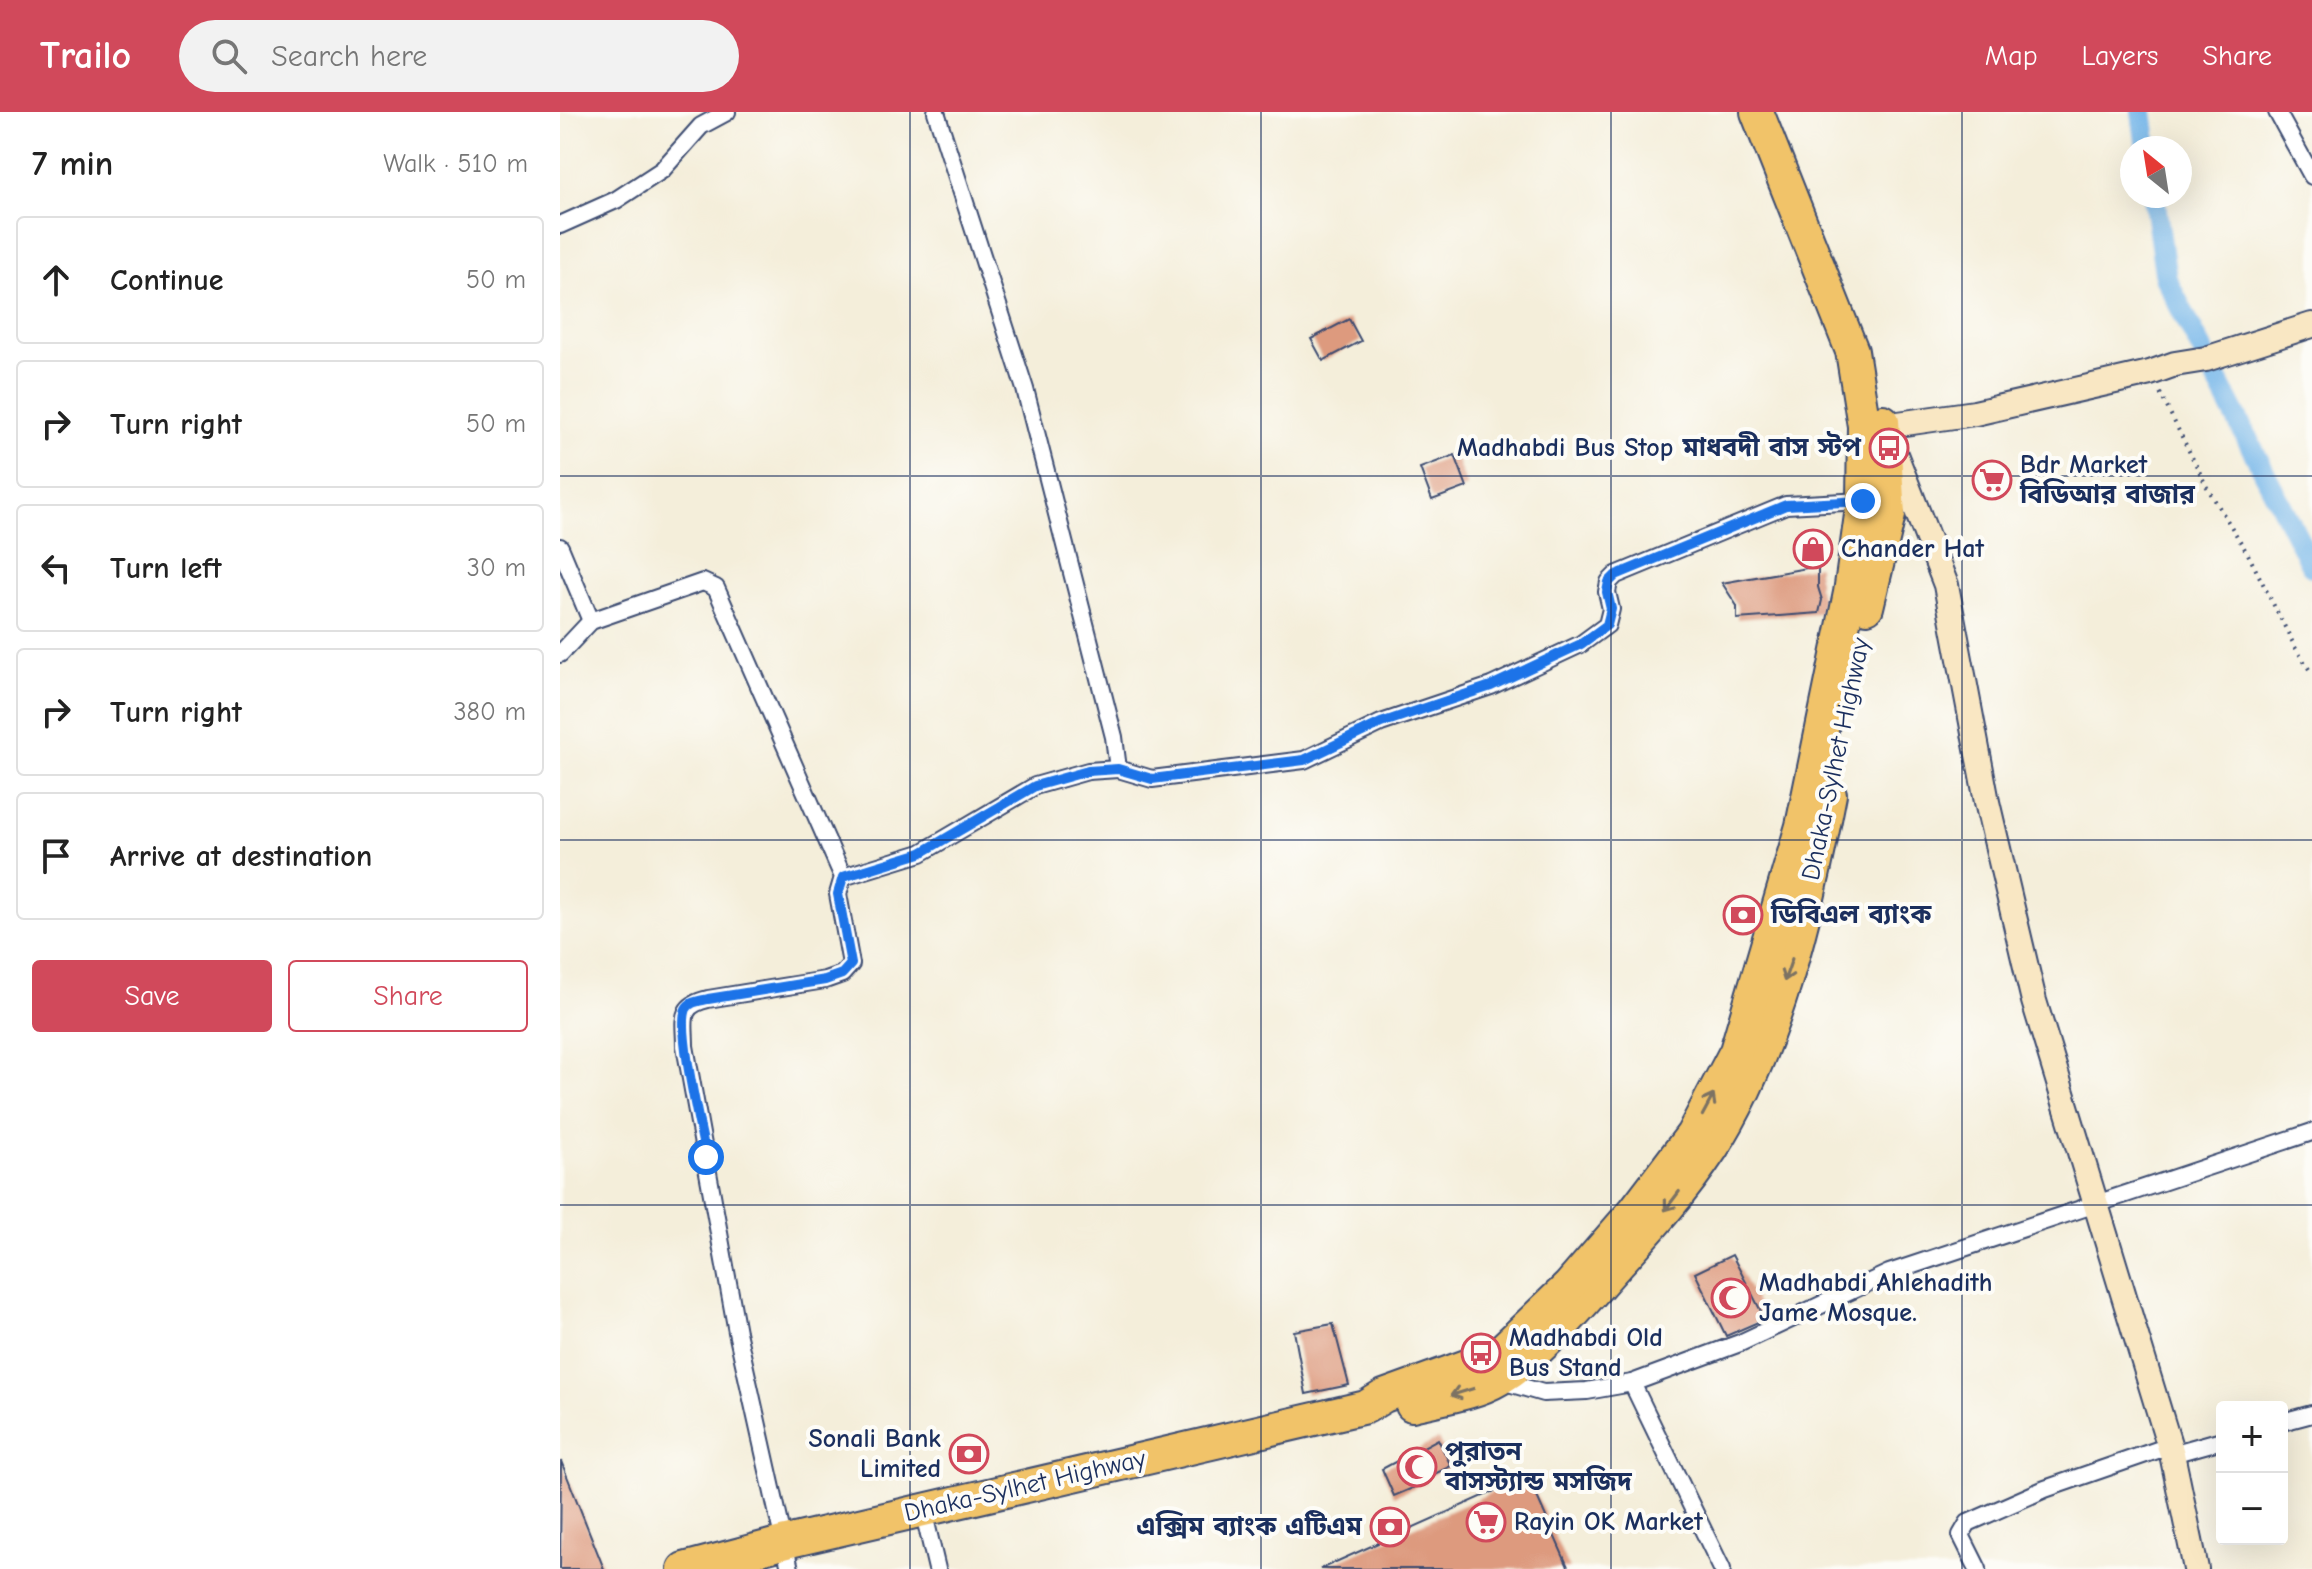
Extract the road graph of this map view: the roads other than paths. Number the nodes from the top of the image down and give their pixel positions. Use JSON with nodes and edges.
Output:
{"nodes":[{"id":1,"x":727,"y":112,"type":"edge"},
{"id":2,"x":936,"y":112,"type":"edge"},
{"id":3,"x":1757,"y":112,"type":"edge"},
{"id":4,"x":1774,"y":112,"type":"edge"},
{"id":5,"x":2277,"y":112,"type":"edge"},
{"id":6,"x":696,"y":119,"type":"edge"},
{"id":7,"x":2312,"y":176,"type":"edge"},
{"id":8,"x":560,"y":225,"type":"edge"},
{"id":9,"x":2312,"y":325,"type":"edge"},
{"id":10,"x":1884,"y":426,"type":"junction"},
{"id":11,"x":1863,"y":501,"type":"junction"},
{"id":12,"x":560,"y":547,"type":"edge"},
{"id":13,"x":591,"y":621,"type":"junction"},
{"id":14,"x":560,"y":654,"type":"edge"},
{"id":15,"x":1118,"y":769,"type":"junction"},
{"id":16,"x":843,"y":877,"type":"junction"},
{"id":17,"x":2312,"y":1132,"type":"edge"},
{"id":18,"x":2096,"y":1204,"type":"junction"},
{"id":19,"x":1498,"y":1380,"type":"junction"},
{"id":20,"x":1632,"y":1383,"type":"junction"},
{"id":21,"x":1366,"y":1407,"type":"junction"},
{"id":22,"x":2312,"y":1414,"type":"edge"},
{"id":23,"x":2288,"y":1420,"type":"edge"},
{"id":24,"x":2216,"y":1441,"type":"edge"},
{"id":25,"x":2171,"y":1450,"type":"junction"},
{"id":26,"x":923,"y":1510,"type":"junction"},
{"id":27,"x":788,"y":1556,"type":"edge"},
{"id":28,"x":684,"y":1569,"type":"edge"},
{"id":29,"x":937,"y":1569,"type":"edge"},
{"id":30,"x":1722,"y":1569,"type":"edge"},
{"id":31,"x":1978,"y":1569,"type":"edge"},
{"id":32,"x":2196,"y":1569,"type":"edge"}],
"edges":[{"from":1,"to":6,"type":"street"},
{"from":2,"to":15,"type":"street"},
{"from":3,"to":11,"type":"highway","name":"Dhaka-Sylhet Highway"},
{"from":4,"to":10,"type":"highway","name":"Dhaka-Sylhet Highway"},
{"from":5,"to":7,"type":"street"},
{"from":6,"to":8,"type":"street"},
{"from":9,"to":10,"type":"street"},
{"from":10,"to":18,"type":"street"},
{"from":10,"to":19,"type":"highway","name":"Dhaka-Sylhet Highway","one_way":true},
{"from":11,"to":15,"type":"street"},
{"from":21,"to":11,"type":"highway","name":"Dhaka-Sylhet Highway","one_way":true},
{"from":12,"to":13,"type":"street"},
{"from":13,"to":14,"type":"street"},
{"from":13,"to":16,"type":"street"},
{"from":15,"to":16,"type":"street"},
{"from":16,"to":27,"type":"street"},
{"from":17,"to":18,"type":"street"},
{"from":18,"to":20,"type":"street"},
{"from":18,"to":25,"type":"street"},
{"from":19,"to":20,"type":"street"},
{"from":19,"to":21,"type":"highway","name":"Dhaka-Sylhet Highway","one_way":true},
{"from":20,"to":30,"type":"street"},
{"from":21,"to":26,"type":"highway","name":"Dhaka-Sylhet Highway"},
{"from":22,"to":23,"type":"street"},
{"from":24,"to":25,"type":"street"},
{"from":25,"to":31,"type":"street"},
{"from":25,"to":32,"type":"street"},
{"from":26,"to":27,"type":"highway","name":"Dhaka-Sylhet Highway"},
{"from":26,"to":29,"type":"street"},
{"from":27,"to":28,"type":"highway","name":"Dhaka-Sylhet Highway"}]}
